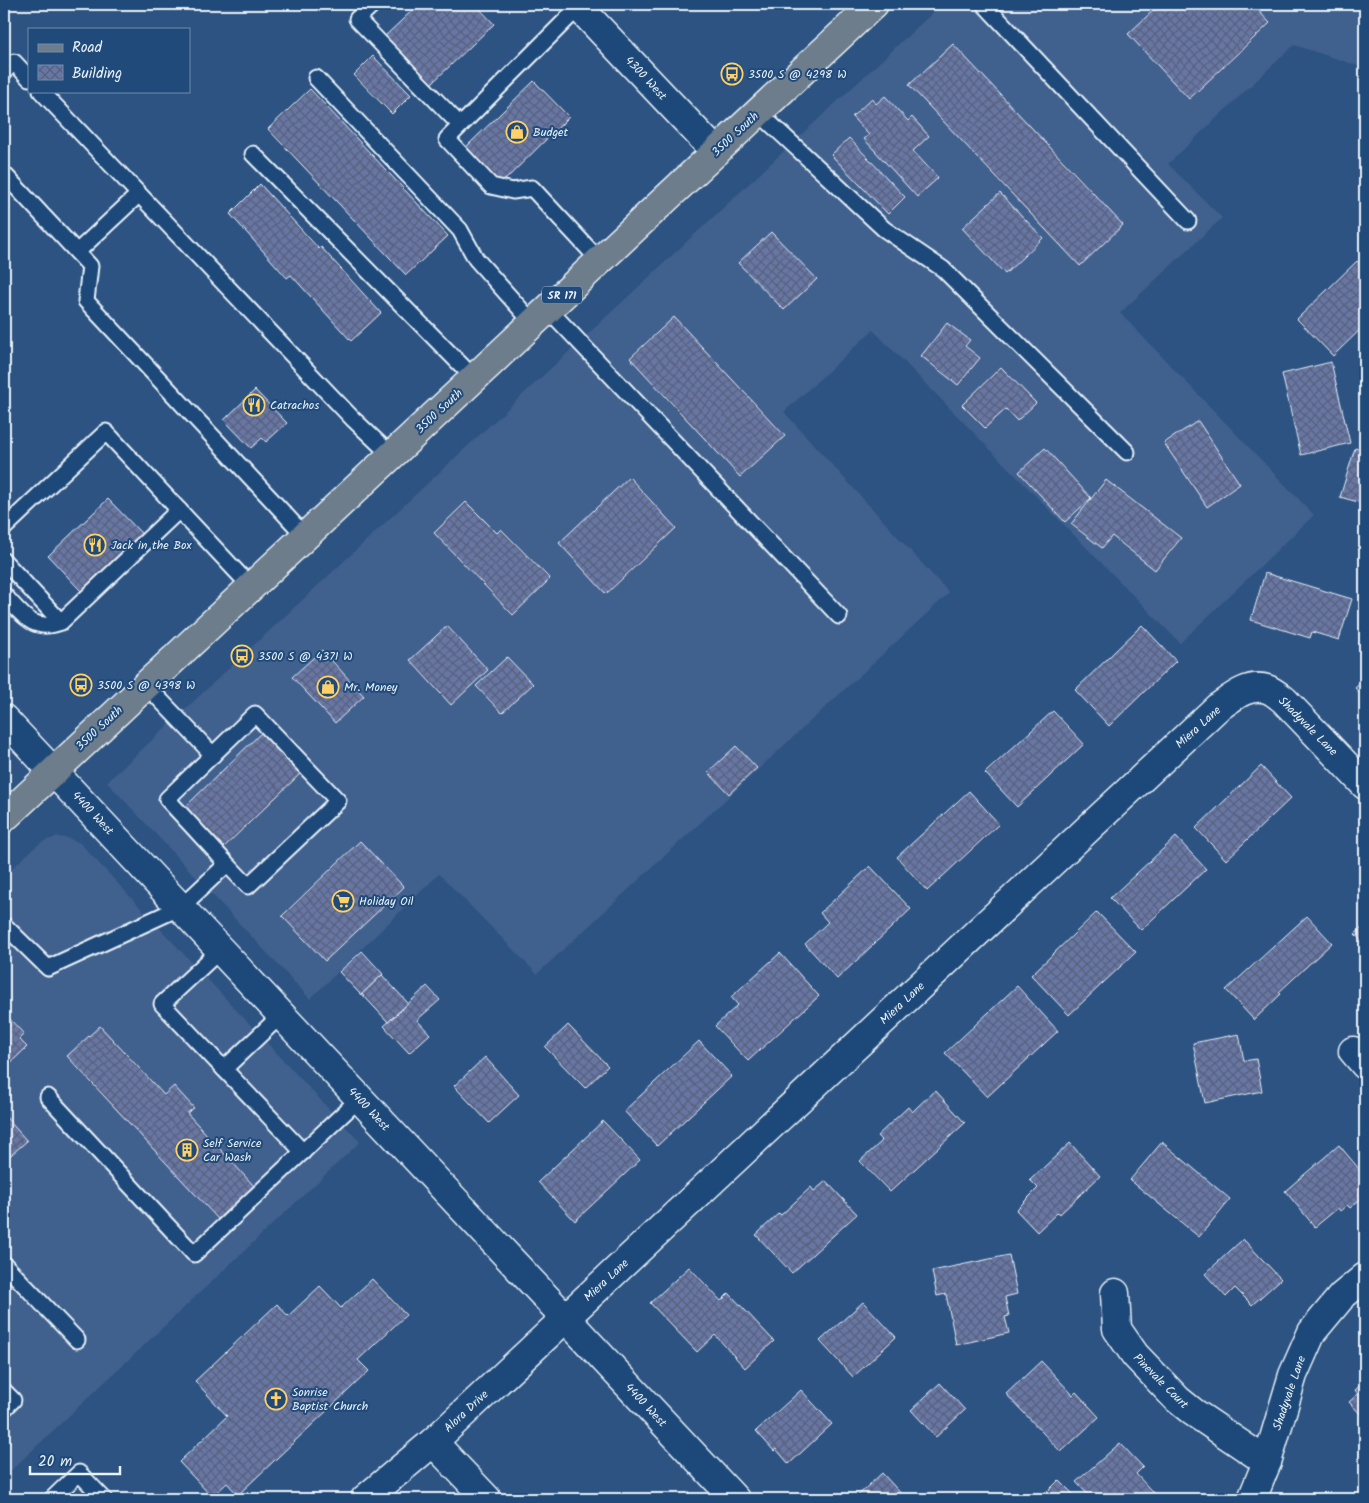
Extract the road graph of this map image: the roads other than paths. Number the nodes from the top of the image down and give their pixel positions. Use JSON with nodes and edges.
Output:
{"nodes":[{"id":1,"x":373,"y":4,"type":"edge"},
{"id":2,"x":874,"y":4,"type":"edge"},
{"id":3,"x":984,"y":4,"type":"edge"},
{"id":4,"x":578,"y":5,"type":"edge"},
{"id":5,"x":4,"y":72,"type":"edge"},
{"id":6,"x":28,"y":77,"type":"edge"},
{"id":7,"x":316,"y":78,"type":"dead end"},
{"id":8,"x":42,"y":92,"type":"edge"},
{"id":9,"x":758,"y":112,"type":"junction"},
{"id":10,"x":460,"y":126,"type":"junction"},
{"id":11,"x":716,"y":152,"type":"junction"},
{"id":12,"x":252,"y":154,"type":"dead end"},
{"id":13,"x":4,"y":174,"type":"edge"},
{"id":14,"x":139,"y":194,"type":"junction"},
{"id":15,"x":1188,"y":221,"type":"dead end"},
{"id":16,"x":77,"y":252,"type":"junction"},
{"id":17,"x":599,"y":260,"type":"junction"},
{"id":18,"x":540,"y":316,"type":"junction"},
{"id":19,"x":474,"y":378,"type":"junction"},
{"id":20,"x":1127,"y":452,"type":"dead end"},
{"id":21,"x":391,"y":455,"type":"junction"},
{"id":22,"x":179,"y":510,"type":"junction"},
{"id":23,"x":4,"y":528,"type":"edge"},
{"id":24,"x":305,"y":536,"type":"junction"},
{"id":25,"x":4,"y":561,"type":"edge"},
{"id":26,"x":251,"y":587,"type":"junction"},
{"id":27,"x":4,"y":595,"type":"edge"},
{"id":28,"x":839,"y":616,"type":"dead end"},
{"id":29,"x":61,"y":622,"type":"junction"},
{"id":30,"x":146,"y":685,"type":"junction"},
{"id":31,"x":1241,"y":692,"type":"joint"},
{"id":32,"x":4,"y":719,"type":"edge"},
{"id":33,"x":213,"y":755,"type":"junction"},
{"id":34,"x":54,"y":771,"type":"junction"},
{"id":35,"x":1365,"y":785,"type":"edge"},
{"id":36,"x":4,"y":818,"type":"edge"},
{"id":37,"x":227,"y":864,"type":"junction"},
{"id":38,"x":181,"y":907,"type":"junction"},
{"id":39,"x":4,"y":925,"type":"edge"},
{"id":40,"x":220,"y":950,"type":"junction"},
{"id":41,"x":281,"y":1015,"type":"junction"},
{"id":42,"x":224,"y":1069,"type":"junction"},
{"id":43,"x":48,"y":1097,"type":"dead end"},
{"id":44,"x":359,"y":1099,"type":"junction"},
{"id":45,"x":303,"y":1152,"type":"junction"},
{"id":46,"x":4,"y":1264,"type":"edge"},
{"id":47,"x":1365,"y":1277,"type":"edge"},
{"id":48,"x":1115,"y":1293,"type":"dead end"},
{"id":49,"x":565,"y":1318,"type":"junction"},
{"id":50,"x":77,"y":1340,"type":"dead end"},
{"id":51,"x":4,"y":1391,"type":"edge"},
{"id":52,"x":4,"y":1409,"type":"edge"},
{"id":53,"x":433,"y":1442,"type":"junction"},
{"id":54,"x":1267,"y":1462,"type":"junction"},
{"id":55,"x":52,"y":1499,"type":"edge"},
{"id":56,"x":104,"y":1499,"type":"edge"},
{"id":57,"x":364,"y":1499,"type":"edge"},
{"id":58,"x":488,"y":1499,"type":"edge"},
{"id":59,"x":735,"y":1499,"type":"edge"},
{"id":60,"x":1252,"y":1499,"type":"edge"}],
"edges":[{"from":1,"to":10,"type":"lane"},
{"from":2,"to":9,"type":"main road","name":"3500 South","number":"SR 171"},
{"from":3,"to":15,"type":"lane"},
{"from":4,"to":10,"type":"lane"},
{"from":4,"to":11,"type":"street","name":"4300 West"},
{"from":5,"to":6,"type":"lane"},
{"from":7,"to":18,"type":"lane"},
{"from":8,"to":14,"type":"lane"},
{"from":9,"to":11,"type":"main road","name":"3500 South","number":"SR 171"},
{"from":9,"to":20,"type":"lane"},
{"from":10,"to":17,"type":"lane"},
{"from":11,"to":17,"type":"main road","name":"3500 South","number":"SR 171"},
{"from":12,"to":19,"type":"lane"},
{"from":13,"to":16,"type":"lane"},
{"from":14,"to":16,"type":"lane"},
{"from":14,"to":21,"type":"lane"},
{"from":16,"to":24,"type":"lane"},
{"from":17,"to":18,"type":"main road","name":"3500 South","number":"SR 171"},
{"from":18,"to":19,"type":"main road","name":"3500 South","number":"SR 171"},
{"from":18,"to":28,"type":"lane"},
{"from":19,"to":21,"type":"main road","name":"3500 South","number":"SR 171"},
{"from":21,"to":24,"type":"main road","name":"3500 South","number":"SR 171"},
{"from":22,"to":23,"type":"lane"},
{"from":22,"to":26,"type":"lane"},
{"from":22,"to":29,"type":"lane"},
{"from":24,"to":26,"type":"main road","name":"3500 South","number":"SR 171"},
{"from":25,"to":29,"type":"lane"},
{"from":26,"to":30,"type":"main road","name":"3500 South","number":"SR 171"},
{"from":27,"to":29,"type":"lane"},
{"from":30,"to":33,"type":"lane"},
{"from":30,"to":34,"type":"main road","name":"3500 South","number":"SR 171"},
{"from":31,"to":35,"type":"street","name":"Shadyvale Lane"},
{"from":31,"to":49,"type":"street","name":"Miera Lane"},
{"from":32,"to":34,"type":"street","name":"4400 West"},
{"from":33,"to":37,"type":"lane"},
{"from":33,"to":37,"type":"lane"},
{"from":34,"to":36,"type":"main road","name":"3500 South","number":"SR 171"},
{"from":34,"to":38,"type":"street","name":"4400 West"},
{"from":37,"to":38,"type":"lane"},
{"from":38,"to":39,"type":"lane"},
{"from":38,"to":40,"type":"street","name":"4400 West"},
{"from":40,"to":41,"type":"street","name":"4400 West"},
{"from":40,"to":42,"type":"lane"},
{"from":41,"to":42,"type":"lane"},
{"from":41,"to":44,"type":"street","name":"4400 West"},
{"from":42,"to":45,"type":"lane"},
{"from":43,"to":45,"type":"lane"},
{"from":44,"to":45,"type":"lane"},
{"from":44,"to":49,"type":"street","name":"4400 West"},
{"from":46,"to":50,"type":"lane"},
{"from":47,"to":54,"type":"street","name":"Shadyvale Lane"},
{"from":48,"to":54,"type":"street","name":"Pinevale Court"},
{"from":49,"to":53,"type":"street","name":"Alora Drive"},
{"from":49,"to":59,"type":"street","name":"4400 West"},
{"from":51,"to":52,"type":"lane"},
{"from":53,"to":57,"type":"street","name":"Alora Drive"},
{"from":53,"to":58,"type":"street"},
{"from":54,"to":60,"type":"street","name":"Shadyvale Lane"},
{"from":55,"to":56,"type":"lane"}]}
